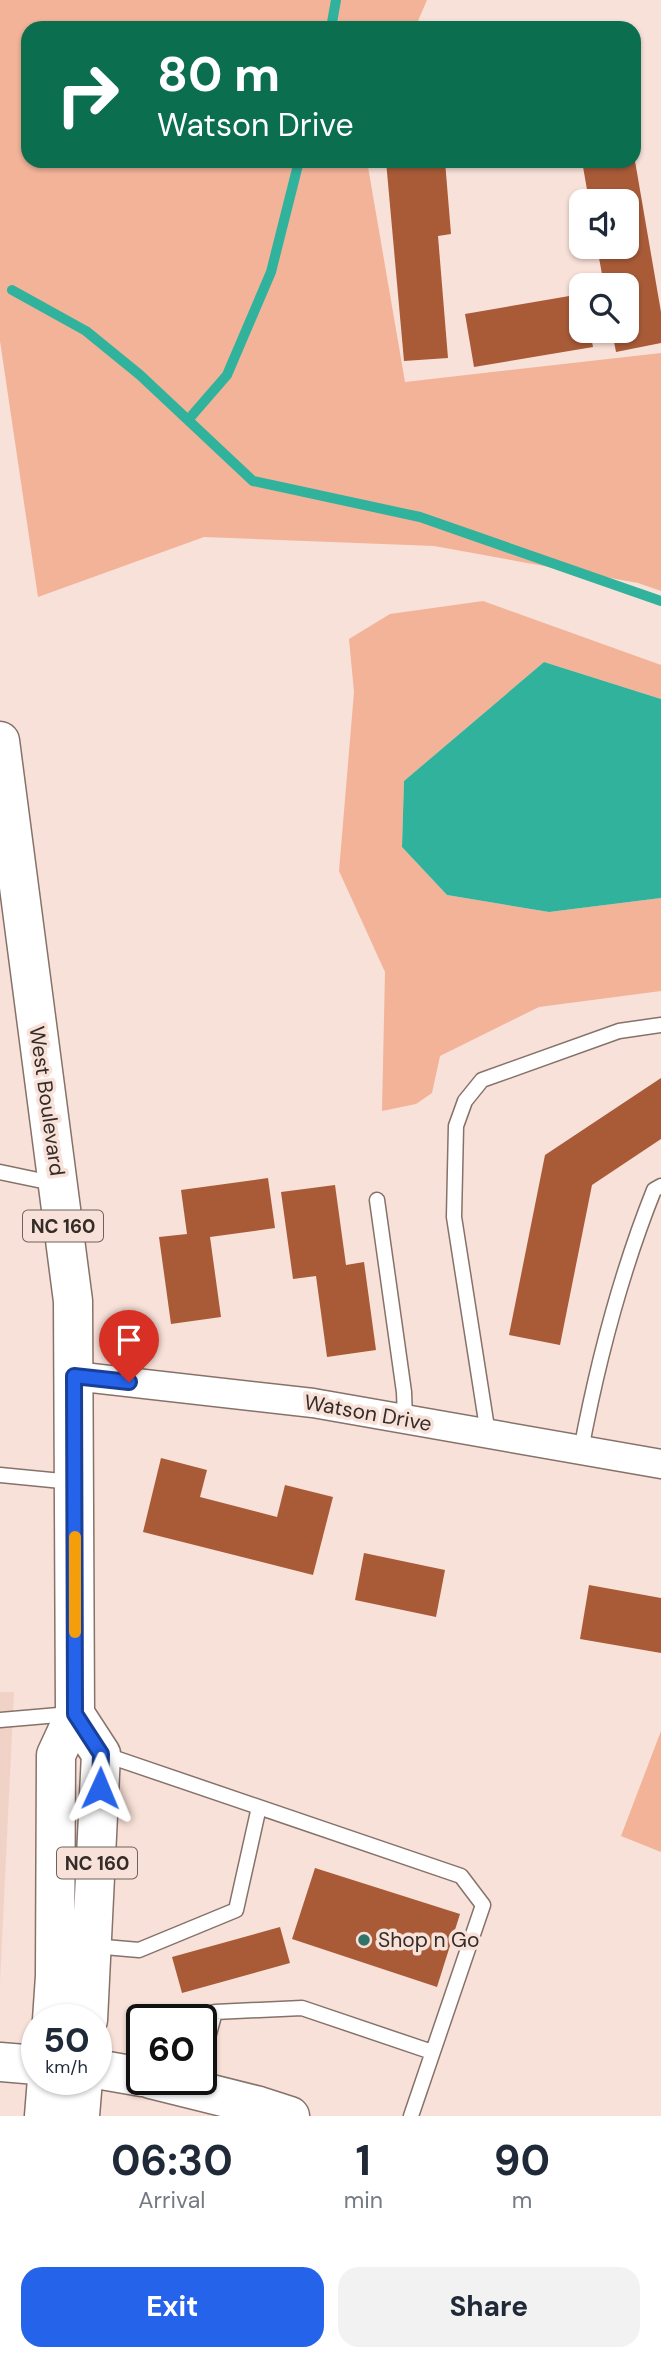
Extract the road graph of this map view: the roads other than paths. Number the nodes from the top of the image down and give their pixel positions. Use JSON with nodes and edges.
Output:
{"nodes":[{"id":1,"x":0,"y":741,"type":"edge"},
{"id":2,"x":661,"y":1025,"type":"edge"},
{"id":3,"x":0,"y":1172,"type":"edge"},
{"id":4,"x":58,"y":1184,"type":"junction"},
{"id":5,"x":661,"y":1186,"type":"edge"},
{"id":6,"x":377,"y":1200,"type":"dead end"},
{"id":7,"x":74,"y":1376,"type":"junction"},
{"id":8,"x":405,"y":1419,"type":"junction"},
{"id":9,"x":488,"y":1434,"type":"junction"},
{"id":10,"x":581,"y":1450,"type":"junction"},
{"id":11,"x":661,"y":1464,"type":"edge"},
{"id":12,"x":0,"y":1475,"type":"edge"},
{"id":13,"x":74,"y":1482,"type":"junction"},
{"id":14,"x":75,"y":1714,"type":"junction"},
{"id":15,"x":0,"y":1720,"type":"edge"},
{"id":16,"x":101,"y":1754,"type":"junction"},
{"id":17,"x":259,"y":1807,"type":"junction"},
{"id":18,"x":93,"y":1946,"type":"junction"},
{"id":19,"x":53,"y":2004,"type":"edge"},
{"id":20,"x":89,"y":2004,"type":"edge"},
{"id":21,"x":217,"y":2012,"type":"edge"},
{"id":22,"x":432,"y":2052,"type":"junction"},
{"id":23,"x":0,"y":2062,"type":"edge"},
{"id":24,"x":21,"y":2064,"type":"edge"},
{"id":25,"x":217,"y":2085,"type":"edge"},
{"id":26,"x":46,"y":2095,"type":"edge"},
{"id":27,"x":82,"y":2095,"type":"edge"},
{"id":28,"x":44,"y":2116,"type":"edge"},
{"id":29,"x":80,"y":2116,"type":"edge"},
{"id":30,"x":290,"y":2116,"type":"edge"},
{"id":31,"x":411,"y":2116,"type":"edge"}],
"edges":[{"from":1,"to":4,"type":"main road","name":"West Boulevard","number":"NC 160"},
{"from":2,"to":9,"type":"lane"},
{"from":3,"to":4,"type":"lane"},
{"from":4,"to":7,"type":"main road","name":"West Boulevard","number":"NC 160"},
{"from":5,"to":10,"type":"lane"},
{"from":6,"to":8,"type":"lane"},
{"from":7,"to":8,"type":"street","name":"Watson Drive"},
{"from":7,"to":13,"type":"main road","name":"West Boulevard","number":"NC 160"},
{"from":8,"to":9,"type":"street","name":"Watson Drive"},
{"from":9,"to":10,"type":"street","name":"Watson Drive"},
{"from":10,"to":11,"type":"street","name":"Watson Drive"},
{"from":12,"to":13,"type":"lane"},
{"from":13,"to":14,"type":"main road","name":"West Boulevard","number":"NC 160"},
{"from":14,"to":15,"type":"lane"},
{"from":14,"to":16,"type":"main road"},
{"from":14,"to":19,"type":"main road","name":"West Boulevard","number":"NC 160"},
{"from":16,"to":17,"type":"lane"},
{"from":16,"to":18,"type":"main road","number":"NC 160"},
{"from":17,"to":18,"type":"lane"},
{"from":17,"to":22,"type":"lane"},
{"from":18,"to":20,"type":"main road","number":"NC 160"},
{"from":21,"to":22,"type":"lane"},
{"from":22,"to":31,"type":"lane"},
{"from":23,"to":24,"type":"main road"},
{"from":25,"to":30,"type":"main road"},
{"from":26,"to":28,"type":"main road"},
{"from":27,"to":29,"type":"main road"}]}
